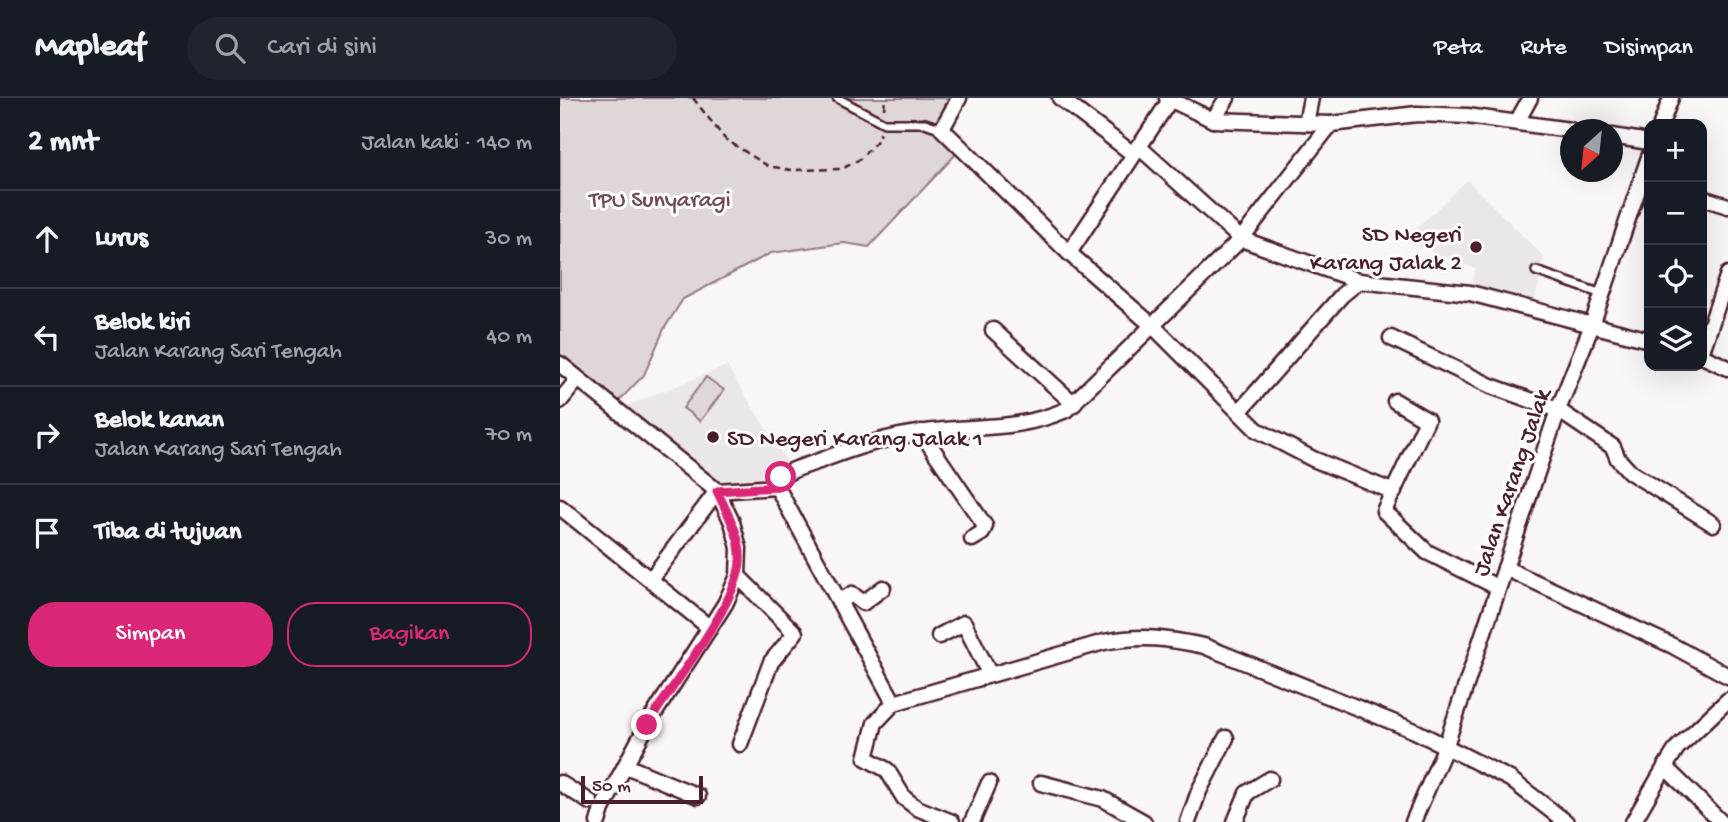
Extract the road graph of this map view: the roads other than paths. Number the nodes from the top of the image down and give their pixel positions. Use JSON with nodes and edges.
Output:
{"nodes":[{"id":1,"x":837,"y":98,"type":"edge"},
{"id":2,"x":959,"y":98,"type":"edge"},
{"id":3,"x":1060,"y":98,"type":"edge"},
{"id":4,"x":1227,"y":98,"type":"edge"},
{"id":5,"x":1311,"y":98,"type":"edge"},
{"id":6,"x":1530,"y":98,"type":"edge"},
{"id":7,"x":1671,"y":98,"type":"edge"},
{"id":8,"x":1169,"y":99,"type":"edge"},
{"id":9,"x":1663,"y":119,"type":"edge"},
{"id":10,"x":1213,"y":120,"type":"junction"},
{"id":11,"x":1517,"y":122,"type":"junction"},
{"id":12,"x":1306,"y":123,"type":"junction"},
{"id":13,"x":1331,"y":124,"type":"junction"},
{"id":14,"x":1560,"y":128,"type":"edge"},
{"id":15,"x":942,"y":129,"type":"junction"},
{"id":16,"x":1623,"y":138,"type":"edge"},
{"id":17,"x":1644,"y":141,"type":"edge"},
{"id":18,"x":1136,"y":150,"type":"junction"},
{"id":19,"x":1645,"y":182,"type":"edge"},
{"id":20,"x":1707,"y":200,"type":"edge"},
{"id":21,"x":1728,"y":206,"type":"edge"},
{"id":22,"x":1241,"y":239,"type":"junction"},
{"id":23,"x":1069,"y":253,"type":"junction"},
{"id":24,"x":1536,"y":271,"type":"dead end"},
{"id":25,"x":1728,"y":274,"type":"edge"},
{"id":26,"x":1359,"y":281,"type":"junction"},
{"id":27,"x":1603,"y":294,"type":"junction"},
{"id":28,"x":1592,"y":325,"type":"junction"},
{"id":29,"x":1154,"y":327,"type":"junction"},
{"id":30,"x":993,"y":330,"type":"dead end"},
{"id":31,"x":1391,"y":338,"type":"dead end"},
{"id":32,"x":1707,"y":338,"type":"edge"},
{"id":33,"x":1644,"y":339,"type":"edge"},
{"id":34,"x":1707,"y":356,"type":"edge"},
{"id":35,"x":560,"y":364,"type":"edge"},
{"id":36,"x":1728,"y":368,"type":"edge"},
{"id":37,"x":578,"y":379,"type":"junction"},
{"id":38,"x":560,"y":401,"type":"edge"},
{"id":39,"x":1395,"y":401,"type":"dead end"},
{"id":40,"x":1074,"y":404,"type":"junction"},
{"id":41,"x":1558,"y":410,"type":"junction"},
{"id":42,"x":1240,"y":411,"type":"junction"},
{"id":43,"x":921,"y":432,"type":"junction"},
{"id":44,"x":777,"y":487,"type":"junction"},
{"id":45,"x":717,"y":491,"type":"junction"},
{"id":46,"x":1394,"y":492,"type":"junction"},
{"id":47,"x":560,"y":507,"type":"edge"},
{"id":48,"x":1713,"y":524,"type":"dead end"},
{"id":49,"x":972,"y":539,"type":"dead end"},
{"id":50,"x":1505,"y":568,"type":"junction"},
{"id":51,"x":738,"y":576,"type":"junction"},
{"id":52,"x":651,"y":579,"type":"junction"},
{"id":53,"x":1497,"y":587,"type":"junction"},
{"id":54,"x":883,"y":589,"type":"dead end"},
{"id":55,"x":839,"y":602,"type":"junction"},
{"id":56,"x":710,"y":628,"type":"junction"},
{"id":57,"x":939,"y":636,"type":"dead end"},
{"id":58,"x":989,"y":673,"type":"junction"},
{"id":59,"x":1728,"y":676,"type":"edge"},
{"id":60,"x":1728,"y":700,"type":"edge"},
{"id":61,"x":894,"y":703,"type":"junction"},
{"id":62,"x":1226,"y":738,"type":"dead end"},
{"id":63,"x":740,"y":744,"type":"dead end"},
{"id":64,"x":1445,"y":748,"type":"junction"},
{"id":65,"x":626,"y":766,"type":"junction"},
{"id":66,"x":1665,"y":767,"type":"junction"},
{"id":67,"x":1270,"y":779,"type":"dead end"},
{"id":68,"x":560,"y":783,"type":"edge"},
{"id":69,"x":989,"y":783,"type":"dead end"},
{"id":70,"x":1041,"y":783,"type":"dead end"},
{"id":71,"x":698,"y":796,"type":"dead end"},
{"id":72,"x":590,"y":802,"type":"dead end"},
{"id":73,"x":598,"y":822,"type":"edge"},
{"id":74,"x":952,"y":822,"type":"edge"},
{"id":75,"x":972,"y":822,"type":"edge"},
{"id":76,"x":1144,"y":822,"type":"edge"},
{"id":77,"x":1188,"y":822,"type":"edge"},
{"id":78,"x":1235,"y":822,"type":"edge"},
{"id":79,"x":1413,"y":822,"type":"edge"},
{"id":80,"x":1566,"y":822,"type":"edge"},
{"id":81,"x":1633,"y":822,"type":"edge"},
{"id":82,"x":1721,"y":822,"type":"edge"}],
"edges":[{"from":1,"to":15,"type":"lane"},
{"from":2,"to":15,"type":"street"},
{"from":3,"to":18,"type":"street"},
{"from":4,"to":10,"type":"street"},
{"from":5,"to":12,"type":"street"},
{"from":6,"to":11,"type":"street"},
{"from":7,"to":9,"type":"street"},
{"from":8,"to":10,"type":"street"},
{"from":8,"to":18,"type":"street"},
{"from":10,"to":12,"type":"street"},
{"from":11,"to":13,"type":"street"},
{"from":11,"to":14,"type":"street"},
{"from":12,"to":13,"type":"street"},
{"from":13,"to":22,"type":"street"},
{"from":15,"to":23,"type":"street"},
{"from":16,"to":17,"type":"street"},
{"from":18,"to":22,"type":"street"},
{"from":18,"to":23,"type":"street"},
{"from":19,"to":27,"type":"street","name":"Jalan Karang Jalak"},
{"from":20,"to":21,"type":"street"},
{"from":22,"to":26,"type":"street"},
{"from":22,"to":29,"type":"street"},
{"from":23,"to":29,"type":"street"},
{"from":24,"to":27,"type":"lane"},
{"from":25,"to":32,"type":"street"},
{"from":26,"to":28,"type":"street"},
{"from":26,"to":42,"type":"street"},
{"from":27,"to":28,"type":"street","name":"Jalan Karang Jalak"},
{"from":28,"to":33,"type":"street"},
{"from":28,"to":41,"type":"street","name":"Jalan Karang Jalak"},
{"from":29,"to":40,"type":"street"},
{"from":29,"to":42,"type":"street"},
{"from":30,"to":40,"type":"street"},
{"from":31,"to":41,"type":"street"},
{"from":34,"to":36,"type":"street"},
{"from":35,"to":37,"type":"street"},
{"from":37,"to":38,"type":"street"},
{"from":37,"to":45,"type":"street"},
{"from":39,"to":46,"type":"street"},
{"from":40,"to":43,"type":"street"},
{"from":41,"to":48,"type":"street"},
{"from":41,"to":50,"type":"street","name":"Jalan Karang Jalak"},
{"from":42,"to":46,"type":"street"},
{"from":43,"to":44,"type":"street"},
{"from":43,"to":49,"type":"street"},
{"from":44,"to":45,"type":"street"},
{"from":44,"to":55,"type":"street"},
{"from":45,"to":51,"type":"street"},
{"from":45,"to":52,"type":"street"},
{"from":46,"to":53,"type":"street"},
{"from":47,"to":52,"type":"street"},
{"from":50,"to":53,"type":"street","name":"Jalan Karang Jalak"},
{"from":50,"to":59,"type":"street"},
{"from":51,"to":56,"type":"street"},
{"from":51,"to":63,"type":"street"},
{"from":52,"to":56,"type":"street"},
{"from":53,"to":64,"type":"street","name":"Jalan Karang Jalak"},
{"from":54,"to":55,"type":"street"},
{"from":55,"to":61,"type":"street"},
{"from":56,"to":65,"type":"street"},
{"from":57,"to":58,"type":"street"},
{"from":58,"to":61,"type":"street"},
{"from":58,"to":64,"type":"street"},
{"from":60,"to":66,"type":"street"},
{"from":61,"to":74,"type":"street"},
{"from":62,"to":77,"type":"street"},
{"from":64,"to":79,"type":"street","name":"Jalan Karang Jalak"},
{"from":64,"to":80,"type":"street"},
{"from":65,"to":71,"type":"street"},
{"from":65,"to":73,"type":"street"},
{"from":66,"to":81,"type":"street"},
{"from":66,"to":82,"type":"street"},
{"from":67,"to":78,"type":"street"},
{"from":68,"to":72,"type":"street"},
{"from":69,"to":75,"type":"street"},
{"from":70,"to":76,"type":"street"}]}
